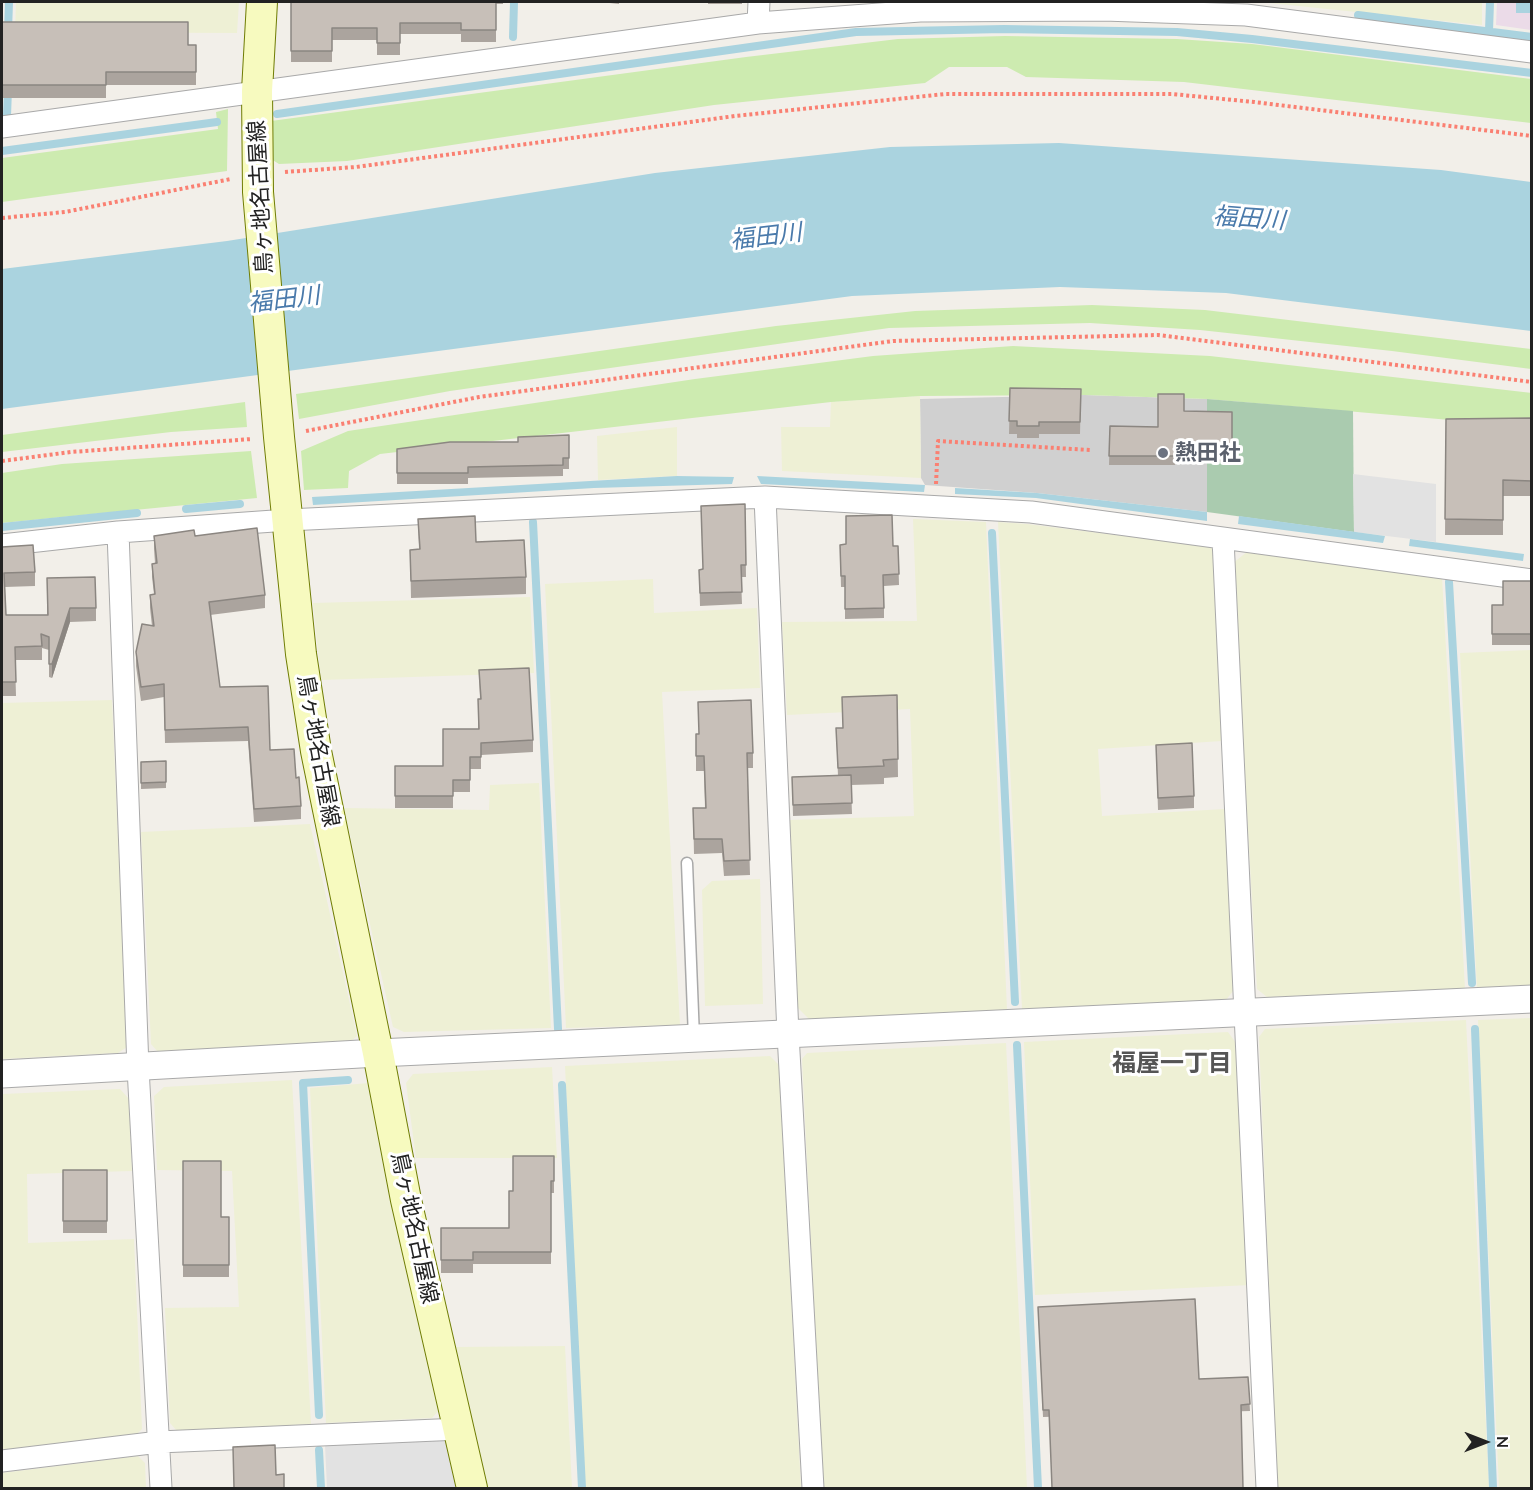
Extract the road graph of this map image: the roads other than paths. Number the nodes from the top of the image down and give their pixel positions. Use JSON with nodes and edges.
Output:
{"nodes":[{"id":1,"x":262,"y":2,"type":"edge"},
{"id":2,"x":759,"y":2,"type":"edge"},
{"id":3,"x":1246,"y":8,"type":"edge"},
{"id":4,"x":758,"y":23,"type":"junction"},
{"id":5,"x":1532,"y":52,"type":"edge"},
{"id":6,"x":257,"y":91,"type":"junction"},
{"id":7,"x":2,"y":128,"type":"edge"},
{"id":8,"x":765,"y":497,"type":"junction"},
{"id":9,"x":288,"y":520,"type":"junction"},
{"id":10,"x":118,"y":532,"type":"junction"},
{"id":11,"x":1223,"y":540,"type":"junction"},
{"id":12,"x":2,"y":545,"type":"edge"},
{"id":13,"x":1532,"y":580,"type":"edge"},
{"id":14,"x":687,"y":863,"type":"dead end"},
{"id":15,"x":1532,"y":999,"type":"edge"},
{"id":16,"x":1245,"y":1012,"type":"junction"},
{"id":17,"x":788,"y":1034,"type":"junction"},
{"id":18,"x":694,"y":1038,"type":"junction"},
{"id":19,"x":378,"y":1053,"type":"junction"},
{"id":20,"x":138,"y":1068,"type":"junction"},
{"id":21,"x":2,"y":1074,"type":"edge"},
{"id":22,"x":460,"y":1429,"type":"junction"},
{"id":23,"x":159,"y":1442,"type":"junction"},
{"id":24,"x":2,"y":1461,"type":"edge"},
{"id":25,"x":161,"y":1488,"type":"edge"},
{"id":26,"x":472,"y":1488,"type":"edge"},
{"id":27,"x":813,"y":1488,"type":"edge"},
{"id":28,"x":1268,"y":1488,"type":"edge"}],
"edges":[{"from":1,"to":6,"type":"main road","name":"鳥ヶ地名古屋線"},
{"from":2,"to":4,"type":"street"},
{"from":3,"to":4,"type":"street"},
{"from":3,"to":5,"type":"street"},
{"from":4,"to":6,"type":"street"},
{"from":6,"to":7,"type":"street"},
{"from":6,"to":9,"type":"main road","name":"鳥ヶ地名古屋線"},
{"from":8,"to":9,"type":"street"},
{"from":8,"to":11,"type":"street"},
{"from":8,"to":17,"type":"street"},
{"from":9,"to":10,"type":"street"},
{"from":9,"to":19,"type":"main road","name":"鳥ヶ地名古屋線"},
{"from":10,"to":12,"type":"street"},
{"from":10,"to":20,"type":"street"},
{"from":11,"to":13,"type":"street"},
{"from":11,"to":16,"type":"street"},
{"from":14,"to":18,"type":"lane"},
{"from":15,"to":16,"type":"street"},
{"from":16,"to":17,"type":"street"},
{"from":16,"to":28,"type":"street"},
{"from":17,"to":18,"type":"street"},
{"from":17,"to":27,"type":"street"},
{"from":18,"to":19,"type":"street"},
{"from":19,"to":20,"type":"street"},
{"from":19,"to":22,"type":"main road","name":"鳥ヶ地名古屋線"},
{"from":20,"to":21,"type":"street"},
{"from":20,"to":23,"type":"street"},
{"from":22,"to":23,"type":"street"},
{"from":22,"to":26,"type":"main road","name":"鳥ヶ地名古屋線"},
{"from":23,"to":24,"type":"street"},
{"from":23,"to":25,"type":"street"}]}
